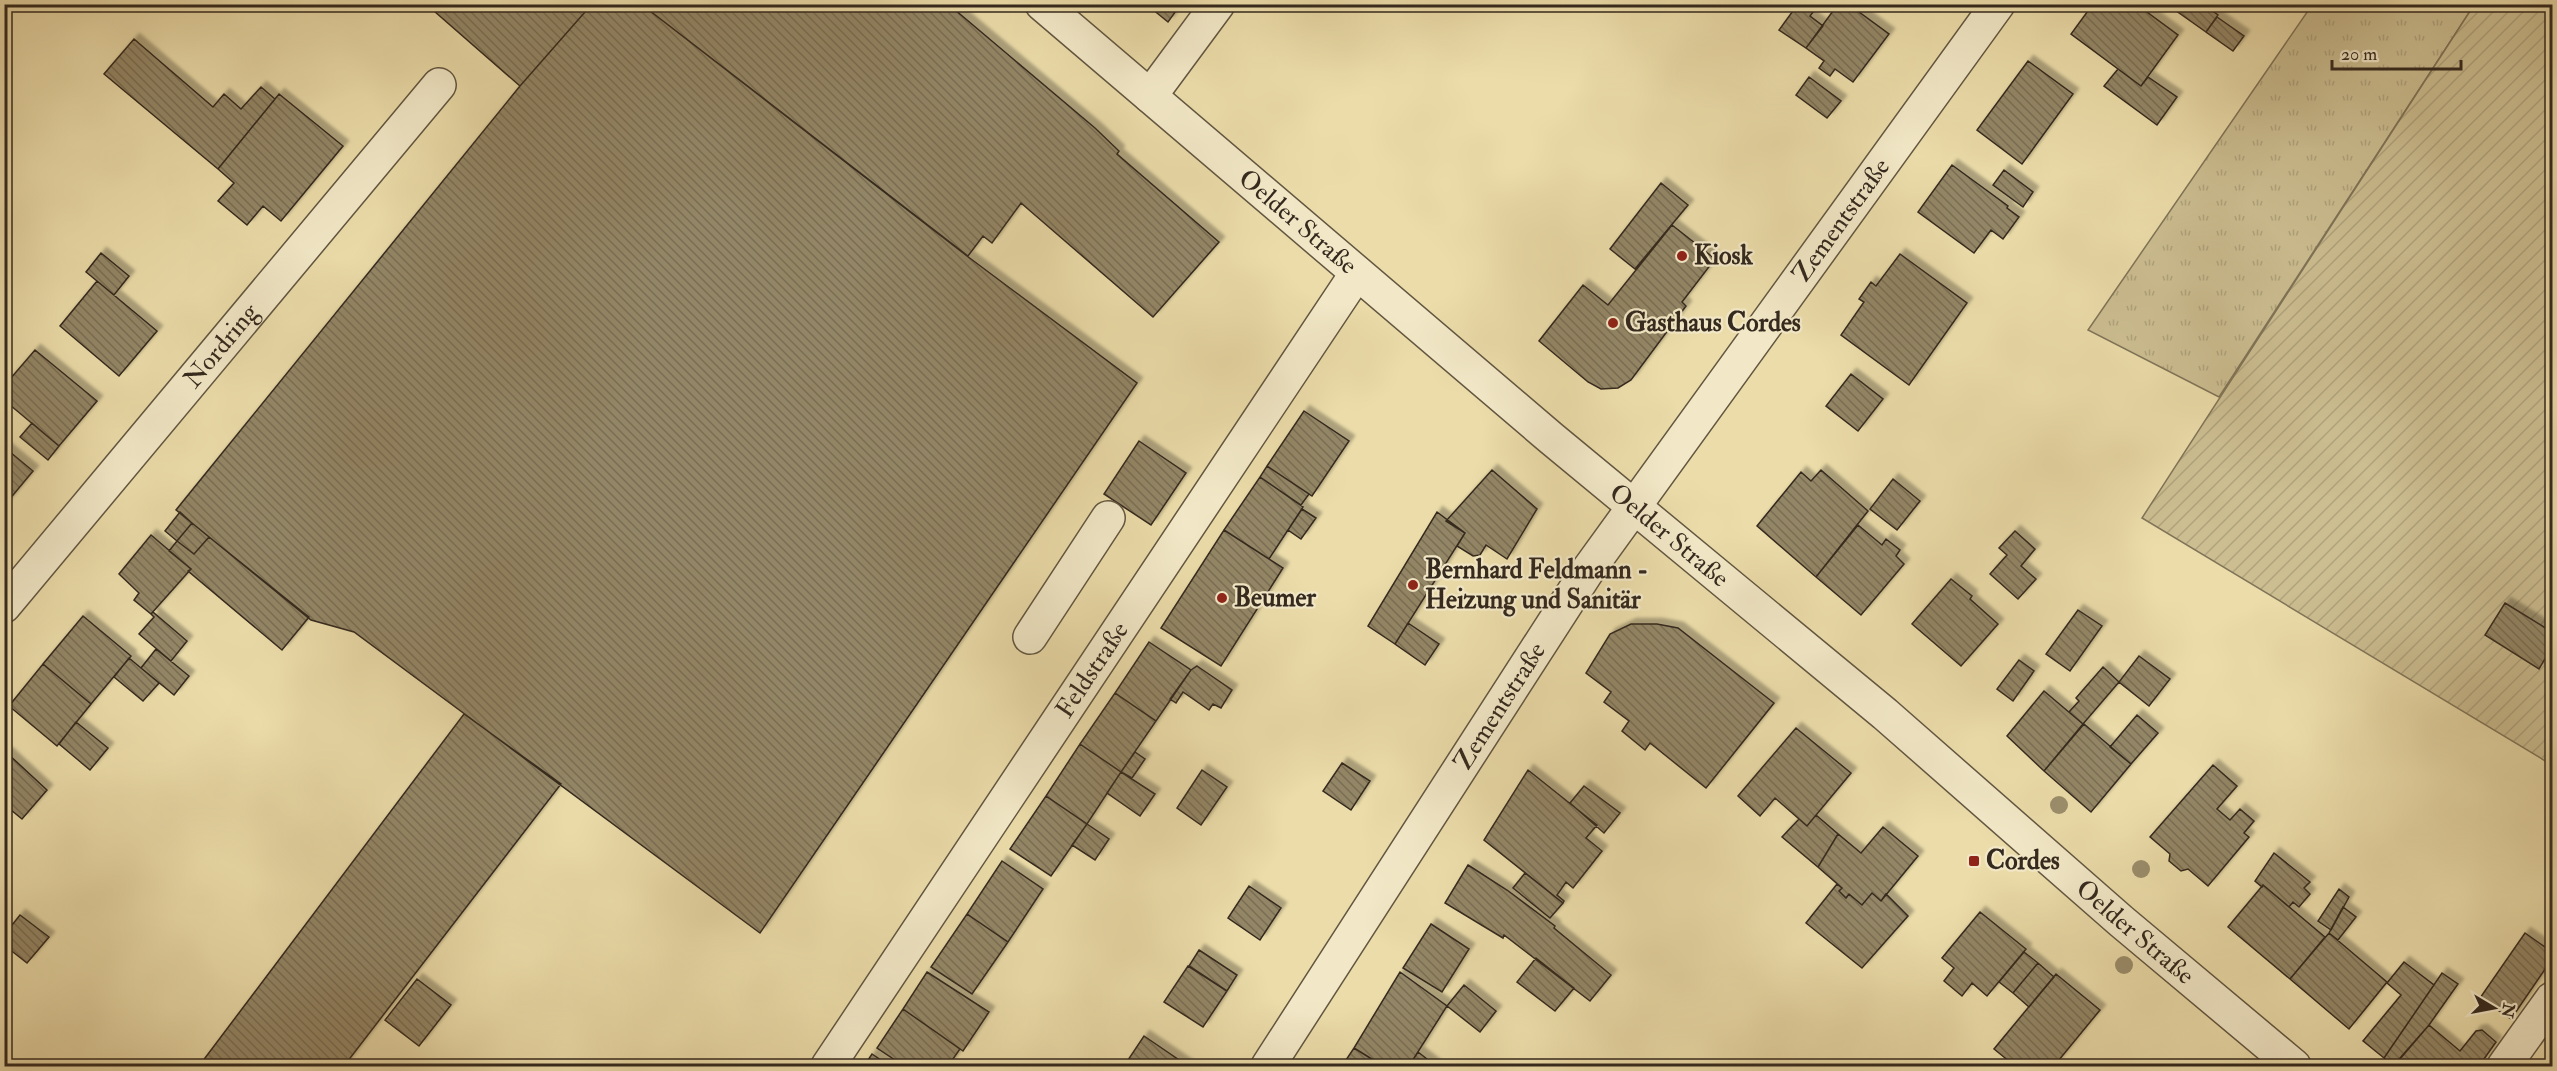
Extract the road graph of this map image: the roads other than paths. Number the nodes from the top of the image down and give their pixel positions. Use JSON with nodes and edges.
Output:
{"nodes":[{"id":1,"x":1042,"y":4,"type":"edge"},
{"id":2,"x":1218,"y":4,"type":"edge"},
{"id":3,"x":1998,"y":4,"type":"edge"},
{"id":4,"x":439,"y":85,"type":"dead end"},
{"id":5,"x":1150,"y":96,"type":"junction"},
{"id":6,"x":1357,"y":273,"type":"junction"},
{"id":7,"x":1634,"y":505,"type":"junction"},
{"id":8,"x":1108,"y":518,"type":"dead end"},
{"id":9,"x":4,"y":606,"type":"edge"},
{"id":10,"x":1030,"y":637,"type":"dead end"},
{"id":11,"x":2553,"y":999,"type":"edge"},
{"id":12,"x":828,"y":1066,"type":"edge"},
{"id":13,"x":1268,"y":1066,"type":"edge"},
{"id":14,"x":2294,"y":1066,"type":"edge"},
{"id":15,"x":2504,"y":1066,"type":"edge"}],
"edges":[{"from":1,"to":5,"type":"street","name":"Oelder Straße"},
{"from":2,"to":5,"type":"street"},
{"from":3,"to":7,"type":"street","name":"Zementstraße"},
{"from":4,"to":9,"type":"street","name":"Nordring"},
{"from":5,"to":6,"type":"street","name":"Oelder Straße"},
{"from":6,"to":7,"type":"street","name":"Oelder Straße"},
{"from":6,"to":12,"type":"street","name":"Feldstraße"},
{"from":7,"to":13,"type":"street","name":"Zementstraße"},
{"from":7,"to":14,"type":"street","name":"Oelder Straße"},
{"from":8,"to":10,"type":"street"},
{"from":11,"to":15,"type":"street"}]}
